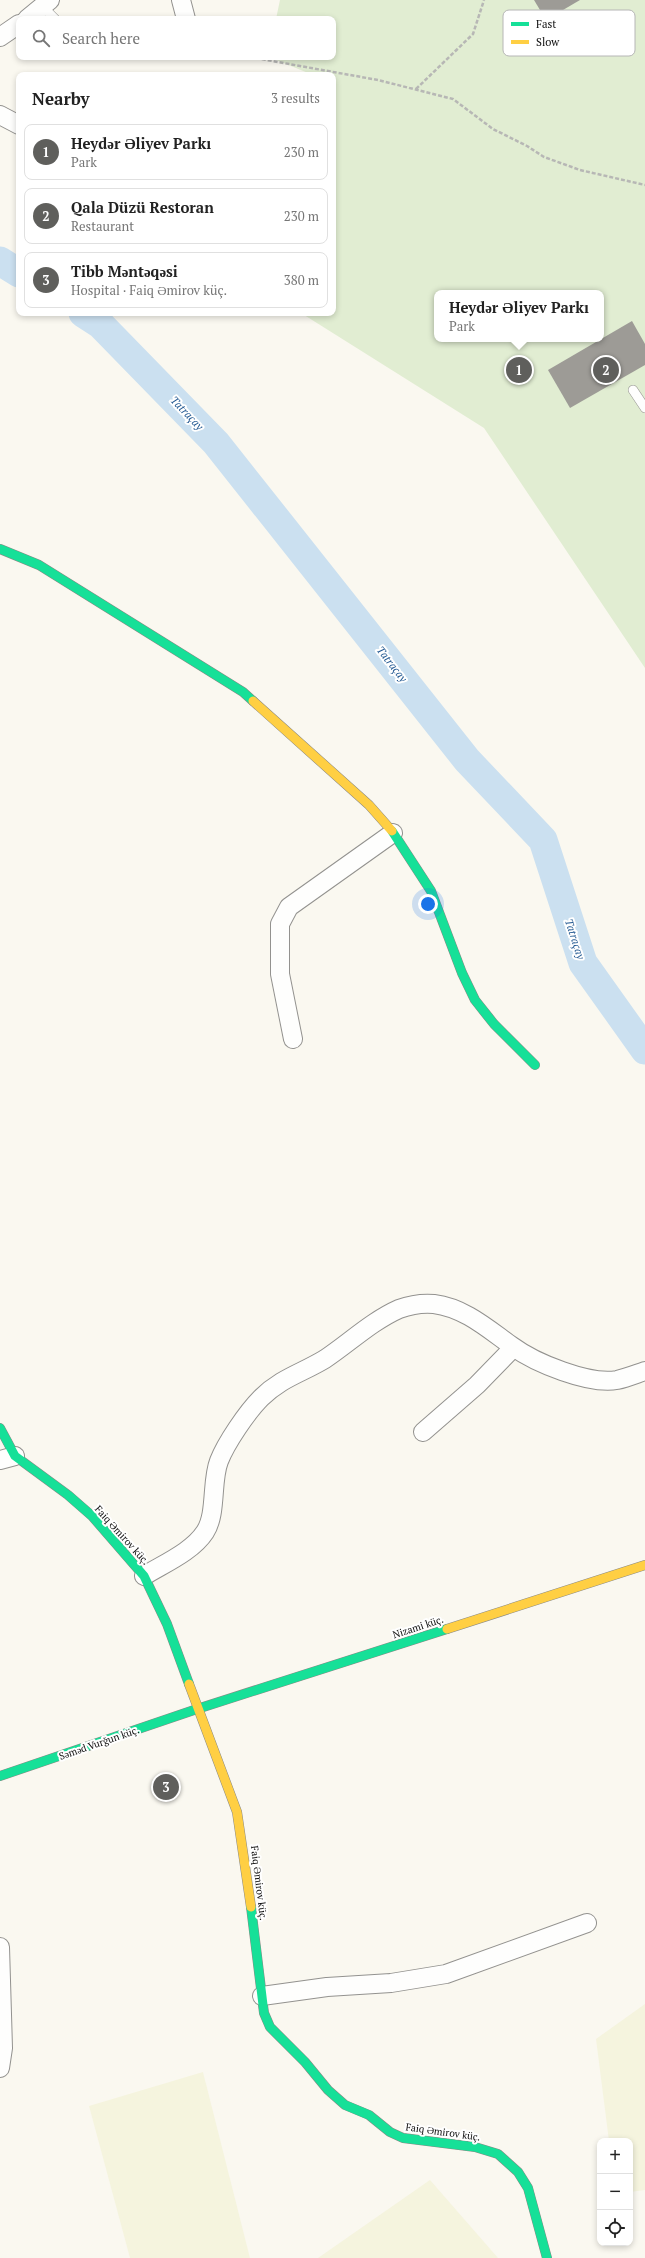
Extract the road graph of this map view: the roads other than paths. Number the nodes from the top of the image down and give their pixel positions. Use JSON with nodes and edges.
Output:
{"nodes":[{"id":1,"x":181,"y":0,"type":"edge"},
{"id":2,"x":49,"y":9,"type":"edge"},
{"id":3,"x":34,"y":16,"type":"edge"},
{"id":4,"x":185,"y":16,"type":"edge"},
{"id":5,"x":16,"y":26,"type":"edge"},
{"id":6,"x":0,"y":37,"type":"edge"},
{"id":7,"x":0,"y":115,"type":"edge"},
{"id":8,"x":16,"y":123,"type":"edge"},
{"id":9,"x":633,"y":390,"type":"dead end"},
{"id":10,"x":645,"y":408,"type":"edge"},
{"id":11,"x":0,"y":550,"type":"edge"},
{"id":12,"x":393,"y":833,"type":"junction"},
{"id":13,"x":293,"y":1039,"type":"dead end"},
{"id":14,"x":535,"y":1065,"type":"dead end"},
{"id":15,"x":513,"y":1348,"type":"junction"},
{"id":16,"x":645,"y":1371,"type":"edge"},
{"id":17,"x":0,"y":1428,"type":"edge"},
{"id":18,"x":423,"y":1432,"type":"dead end"},
{"id":19,"x":8,"y":1458,"type":"edge"},
{"id":20,"x":645,"y":1565,"type":"edge"},
{"id":21,"x":144,"y":1576,"type":"junction"},
{"id":22,"x":197,"y":1709,"type":"junction"},
{"id":23,"x":0,"y":1776,"type":"edge"},
{"id":24,"x":587,"y":1923,"type":"dead end"},
{"id":25,"x":0,"y":1947,"type":"edge"},
{"id":26,"x":262,"y":1996,"type":"junction"},
{"id":27,"x":0,"y":2068,"type":"edge"},
{"id":28,"x":546,"y":2258,"type":"edge"}],
"edges":[{"from":1,"to":4,"type":"street"},
{"from":2,"to":3,"type":"street"},
{"from":5,"to":6,"type":"street"},
{"from":7,"to":8,"type":"street"},
{"from":9,"to":10,"type":"lane"},
{"from":11,"to":12,"type":"street"},
{"from":12,"to":13,"type":"street"},
{"from":12,"to":14,"type":"street"},
{"from":15,"to":16,"type":"street"},
{"from":15,"to":18,"type":"street"},
{"from":15,"to":21,"type":"street"},
{"from":17,"to":19,"type":"street","name":"Faiq Əmirov küç."},
{"from":19,"to":21,"type":"street","name":"Faiq Əmirov küç."},
{"from":20,"to":22,"type":"street","name":"Nizami küç."},
{"from":21,"to":22,"type":"street","name":"Faiq Əmirov küç."},
{"from":22,"to":23,"type":"street","name":"Səməd Vurğun küç."},
{"from":22,"to":26,"type":"street","name":"Faiq Əmirov küç."},
{"from":24,"to":26,"type":"street"},
{"from":25,"to":27,"type":"street"},
{"from":26,"to":28,"type":"street","name":"Faiq Əmirov küç."}]}
